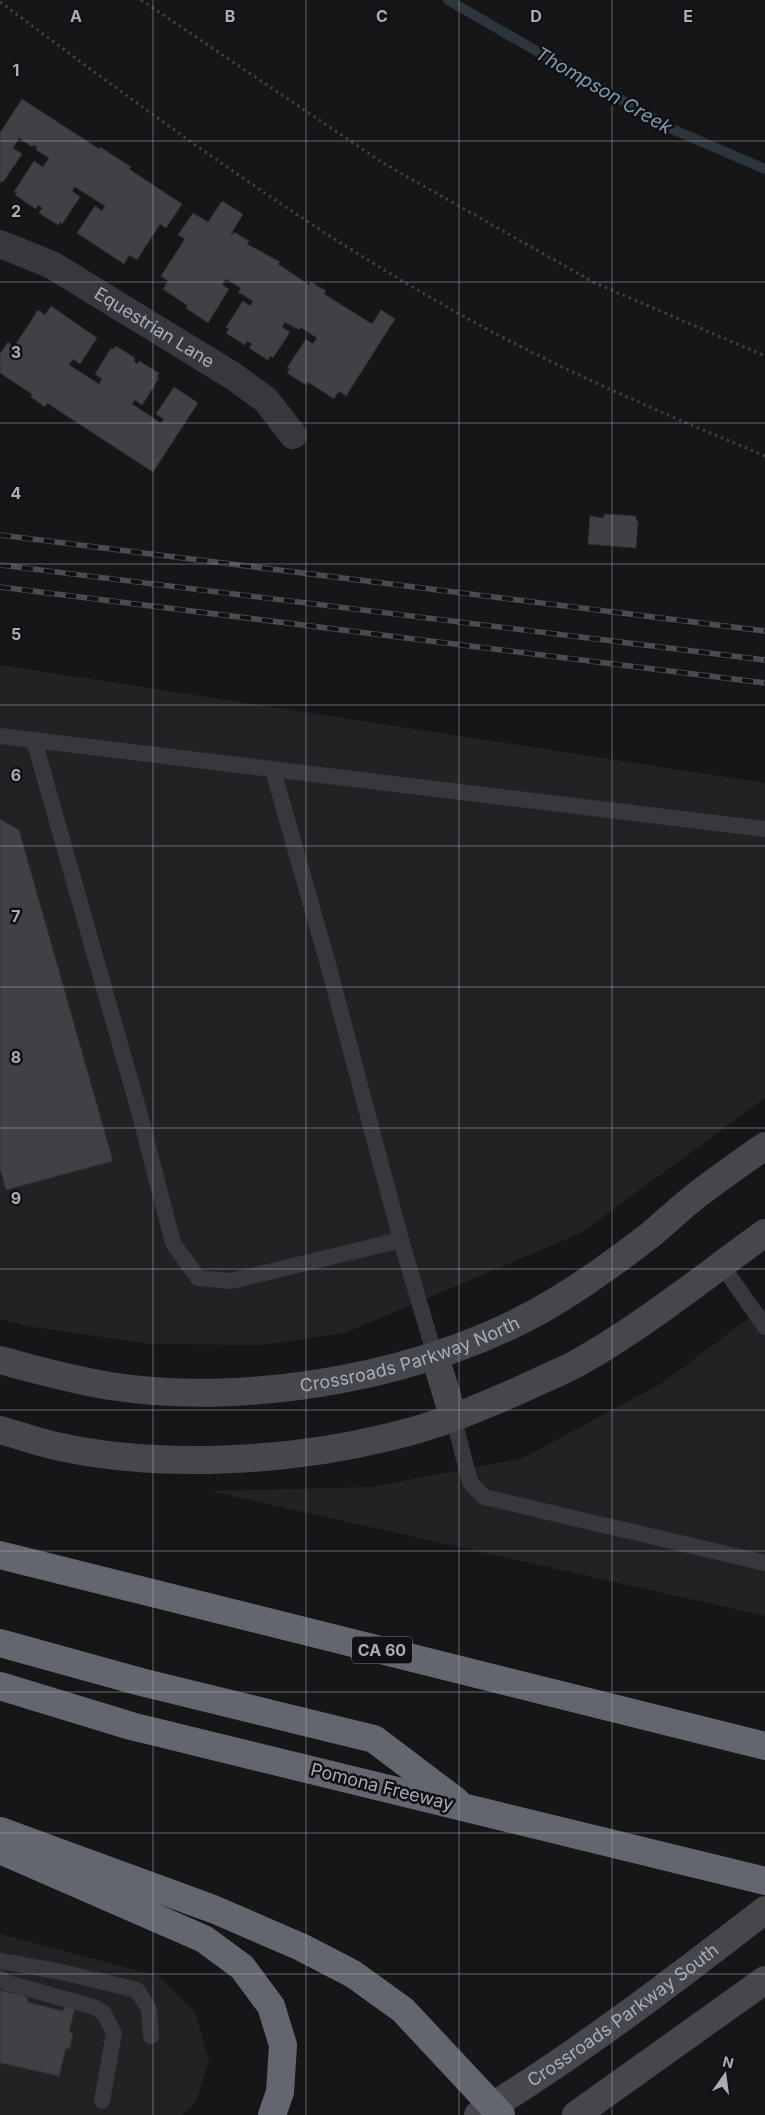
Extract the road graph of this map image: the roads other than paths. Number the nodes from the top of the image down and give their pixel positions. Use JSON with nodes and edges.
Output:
{"nodes":[{"id":1,"x":0,"y":244,"type":"edge"},
{"id":2,"x":293,"y":435,"type":"dead end"},
{"id":3,"x":0,"y":736,"type":"edge"},
{"id":4,"x":34,"y":740,"type":"junction"},
{"id":5,"x":273,"y":770,"type":"junction"},
{"id":6,"x":765,"y":829,"type":"edge"},
{"id":7,"x":765,"y":1146,"type":"edge"},
{"id":8,"x":765,"y":1233,"type":"edge"},
{"id":9,"x":401,"y":1240,"type":"junction"},
{"id":10,"x":721,"y":1264,"type":"junction"},
{"id":11,"x":765,"y":1327,"type":"edge"},
{"id":12,"x":435,"y":1356,"type":"junction"},
{"id":13,"x":0,"y":1360,"type":"edge"},
{"id":14,"x":453,"y":1416,"type":"junction"},
{"id":15,"x":0,"y":1430,"type":"edge"},
{"id":16,"x":0,"y":1555,"type":"edge"},
{"id":17,"x":765,"y":1563,"type":"edge"},
{"id":18,"x":0,"y":1643,"type":"edge"},
{"id":19,"x":0,"y":1686,"type":"edge"},
{"id":20,"x":765,"y":1746,"type":"edge"},
{"id":21,"x":465,"y":1807,"type":"junction"},
{"id":22,"x":0,"y":1831,"type":"edge"},
{"id":23,"x":0,"y":1850,"type":"edge"},
{"id":24,"x":765,"y":1881,"type":"edge"},
{"id":25,"x":765,"y":1910,"type":"edge"},
{"id":26,"x":0,"y":1961,"type":"edge"},
{"id":27,"x":0,"y":1978,"type":"edge"},
{"id":28,"x":765,"y":1980,"type":"edge"},
{"id":29,"x":151,"y":2036,"type":"dead end"},
{"id":30,"x":102,"y":2101,"type":"dead end"},
{"id":31,"x":491,"y":2112,"type":"edge"},
{"id":32,"x":272,"y":2115,"type":"edge"},
{"id":33,"x":576,"y":2115,"type":"edge"}],
"edges":[{"from":1,"to":2,"type":"street","name":"Equestrian Lane"},
{"from":3,"to":4,"type":"lane"},
{"from":4,"to":5,"type":"lane"},
{"from":4,"to":9,"type":"lane"},
{"from":5,"to":6,"type":"lane"},
{"from":5,"to":9,"type":"lane"},
{"from":7,"to":12,"type":"street","name":"Crossroads Parkway North"},
{"from":8,"to":10,"type":"street"},
{"from":9,"to":12,"type":"lane"},
{"from":10,"to":11,"type":"lane"},
{"from":10,"to":14,"type":"street"},
{"from":12,"to":13,"type":"street","name":"Crossroads Parkway North"},
{"from":12,"to":14,"type":"street"},
{"from":14,"to":15,"type":"street"},
{"from":14,"to":17,"type":"lane"},
{"from":16,"to":20,"type":"highway","number":"CA 60"},
{"from":18,"to":21,"type":"highway"},
{"from":19,"to":21,"type":"highway","name":"Pomona Freeway"},
{"from":21,"to":24,"type":"highway","name":"Pomona Freeway"},
{"from":22,"to":31,"type":"highway"},
{"from":23,"to":32,"type":"highway"},
{"from":25,"to":31,"type":"street","name":"Crossroads Parkway South"},
{"from":26,"to":29,"type":"lane"},
{"from":27,"to":30,"type":"lane"},
{"from":28,"to":33,"type":"street"}]}
